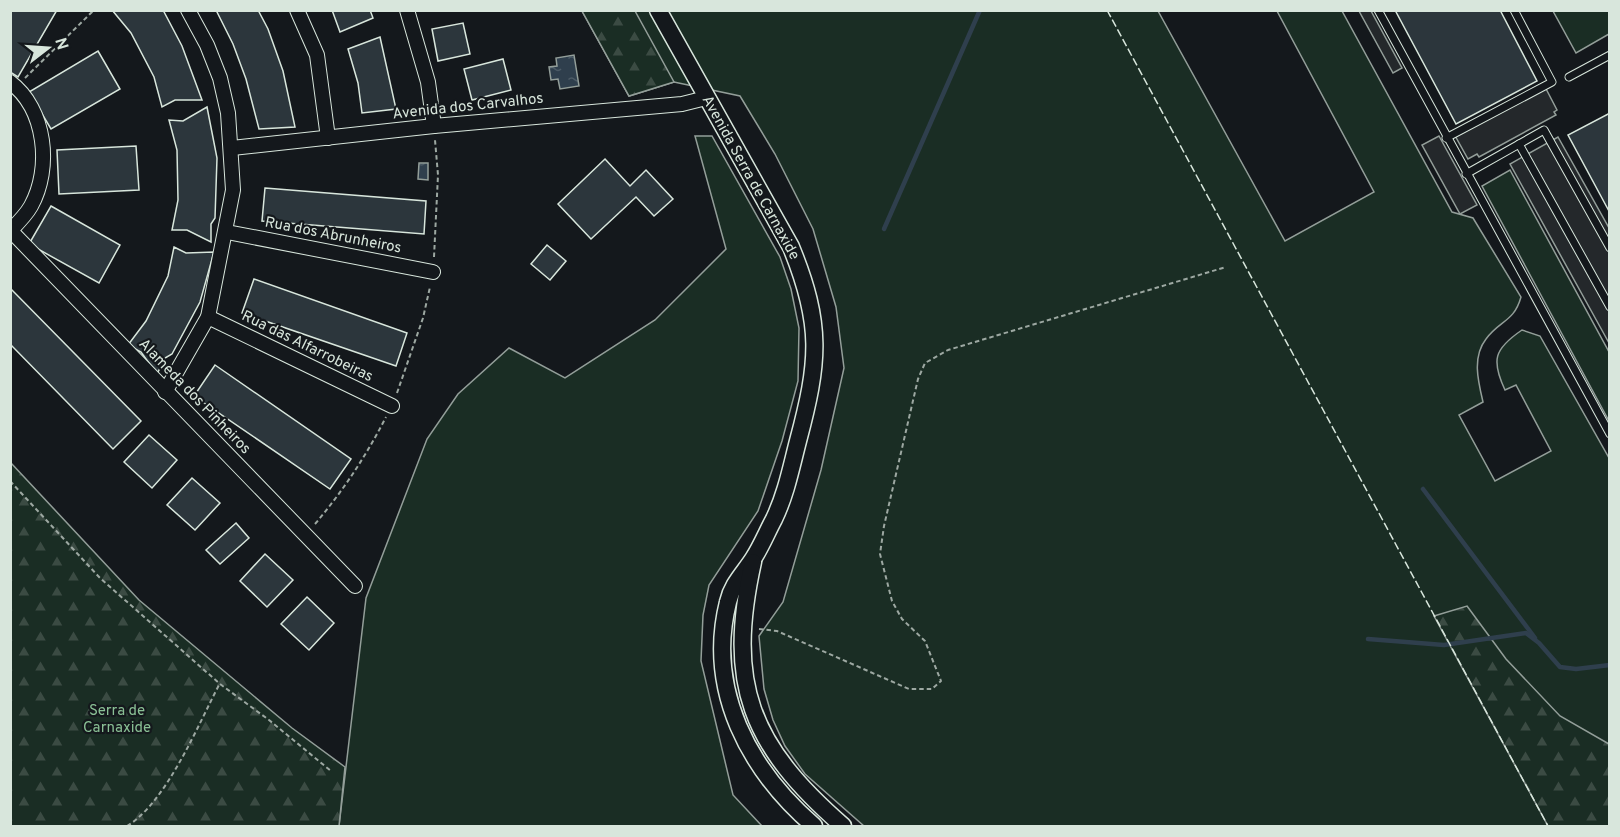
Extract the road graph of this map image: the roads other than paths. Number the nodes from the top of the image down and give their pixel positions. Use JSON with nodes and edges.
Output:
{"nodes":[{"id":1,"x":188,"y":10,"type":"edge"},
{"id":2,"x":297,"y":10,"type":"edge"},
{"id":3,"x":407,"y":10,"type":"edge"},
{"id":4,"x":658,"y":10,"type":"edge"},
{"id":5,"x":1378,"y":10,"type":"edge"},
{"id":6,"x":1514,"y":10,"type":"edge"},
{"id":7,"x":1610,"y":55,"type":"edge"},
{"id":8,"x":1569,"y":77,"type":"dead end"},
{"id":9,"x":13,"y":84,"type":"edge"},
{"id":10,"x":706,"y":98,"type":"junction"},
{"id":11,"x":434,"y":126,"type":"junction"},
{"id":12,"x":328,"y":138,"type":"junction"},
{"id":13,"x":1446,"y":138,"type":"junction"},
{"id":14,"x":1520,"y":144,"type":"junction"},
{"id":15,"x":232,"y":148,"type":"junction"},
{"id":16,"x":1466,"y":174,"type":"junction"},
{"id":17,"x":11,"y":231,"type":"edge"},
{"id":18,"x":227,"y":232,"type":"junction"},
{"id":19,"x":1610,"y":248,"type":"edge"},
{"id":20,"x":433,"y":272,"type":"road end"},
{"id":21,"x":1610,"y":307,"type":"edge"},
{"id":22,"x":208,"y":317,"type":"junction"},
{"id":23,"x":165,"y":392,"type":"junction"},
{"id":24,"x":392,"y":406,"type":"road end"},
{"id":25,"x":1610,"y":434,"type":"edge"},
{"id":26,"x":754,"y":558,"type":"junction"},
{"id":27,"x":355,"y":586,"type":"dead end"},
{"id":28,"x":814,"y":826,"type":"edge"},
{"id":29,"x":843,"y":826,"type":"edge"}],
"edges":[{"from":1,"to":15,"type":"street"},
{"from":2,"to":12,"type":"street"},
{"from":3,"to":11,"type":"street"},
{"from":4,"to":10,"type":"street","name":"Avenida Serra de Carnaxide"},
{"from":5,"to":13,"type":"lane"},
{"from":6,"to":13,"type":"lane"},
{"from":7,"to":8,"type":"lane"},
{"from":9,"to":17,"type":"street"},
{"from":10,"to":11,"type":"street","name":"Avenida dos Carvalhos"},
{"from":10,"to":26,"type":"street","name":"Avenida Serra de Carnaxide"},
{"from":11,"to":12,"type":"street","name":"Avenida dos Carvalhos"},
{"from":12,"to":15,"type":"street","name":"Avenida dos Carvalhos"},
{"from":13,"to":16,"type":"lane"},
{"from":14,"to":16,"type":"lane"},
{"from":14,"to":19,"type":"lane"},
{"from":14,"to":21,"type":"lane"},
{"from":15,"to":18,"type":"street"},
{"from":16,"to":25,"type":"lane"},
{"from":17,"to":23,"type":"street","name":"Alameda dos Pinheiros"},
{"from":18,"to":20,"type":"street","name":"Rua dos Abrunheiros"},
{"from":18,"to":22,"type":"street"},
{"from":22,"to":23,"type":"street"},
{"from":22,"to":24,"type":"street","name":"Rua das Alfarrobeiras"},
{"from":23,"to":27,"type":"street","name":"Alameda dos Pinheiros"},
{"from":26,"to":28,"type":"street","name":"Avenida Serra de Carnaxide"},
{"from":26,"to":29,"type":"street","name":"Avenida Serra de Carnaxide"}]}
